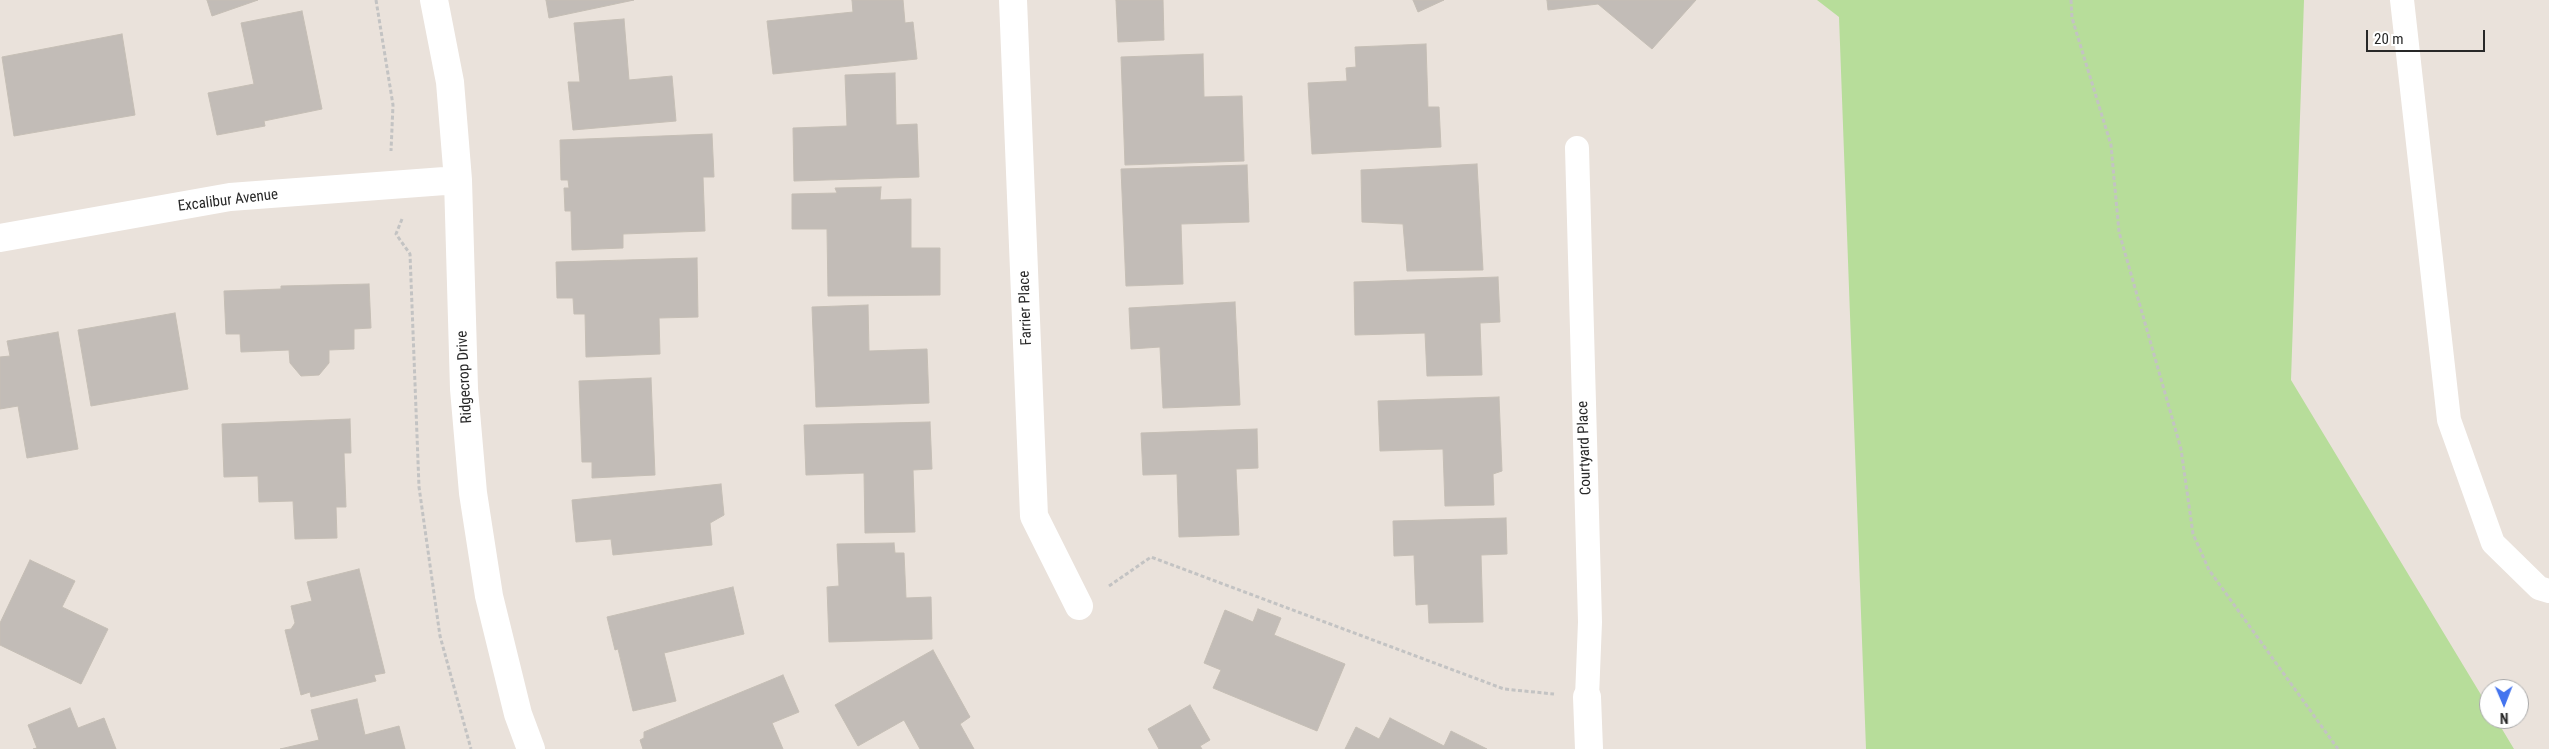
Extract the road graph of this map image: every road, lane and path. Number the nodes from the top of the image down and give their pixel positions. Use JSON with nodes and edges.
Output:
{"nodes":[{"id":1,"x":376,"y":0,"type":"edge"},
{"id":2,"x":434,"y":0,"type":"edge"},
{"id":3,"x":1013,"y":0,"type":"edge"},
{"id":4,"x":2071,"y":0,"type":"edge"},
{"id":5,"x":2402,"y":0,"type":"edge"},
{"id":6,"x":1577,"y":148,"type":"dead end"},
{"id":7,"x":458,"y":180,"type":"junction"},
{"id":8,"x":396,"y":185,"type":"junction"},
{"id":9,"x":0,"y":238,"type":"edge"},
{"id":10,"x":2549,"y":591,"type":"edge"},
{"id":11,"x":1079,"y":606,"type":"joint"},
{"id":12,"x":1587,"y":698,"type":"junction"},
{"id":13,"x":471,"y":749,"type":"edge"},
{"id":14,"x":531,"y":749,"type":"edge"},
{"id":15,"x":1588,"y":749,"type":"edge"},
{"id":16,"x":2338,"y":749,"type":"edge"}],
"edges":[{"from":1,"to":8,"type":"path"},
{"from":2,"to":7,"type":"street","name":"Ridgecrop Drive"},
{"from":3,"to":11,"type":"street","name":"Farrier Place"},
{"from":4,"to":16,"type":"path"},
{"from":5,"to":10,"type":"lane"},
{"from":6,"to":12,"type":"lane","name":"Courtyard Place"},
{"from":7,"to":8,"type":"street","name":"Excalibur Avenue"},
{"from":7,"to":14,"type":"street","name":"Ridgecrop Drive"},
{"from":8,"to":9,"type":"street","name":"Excalibur Avenue"},
{"from":8,"to":13,"type":"path"},
{"from":11,"to":12,"type":"path"},
{"from":12,"to":15,"type":"street","name":"Courtyard Place"}]}
